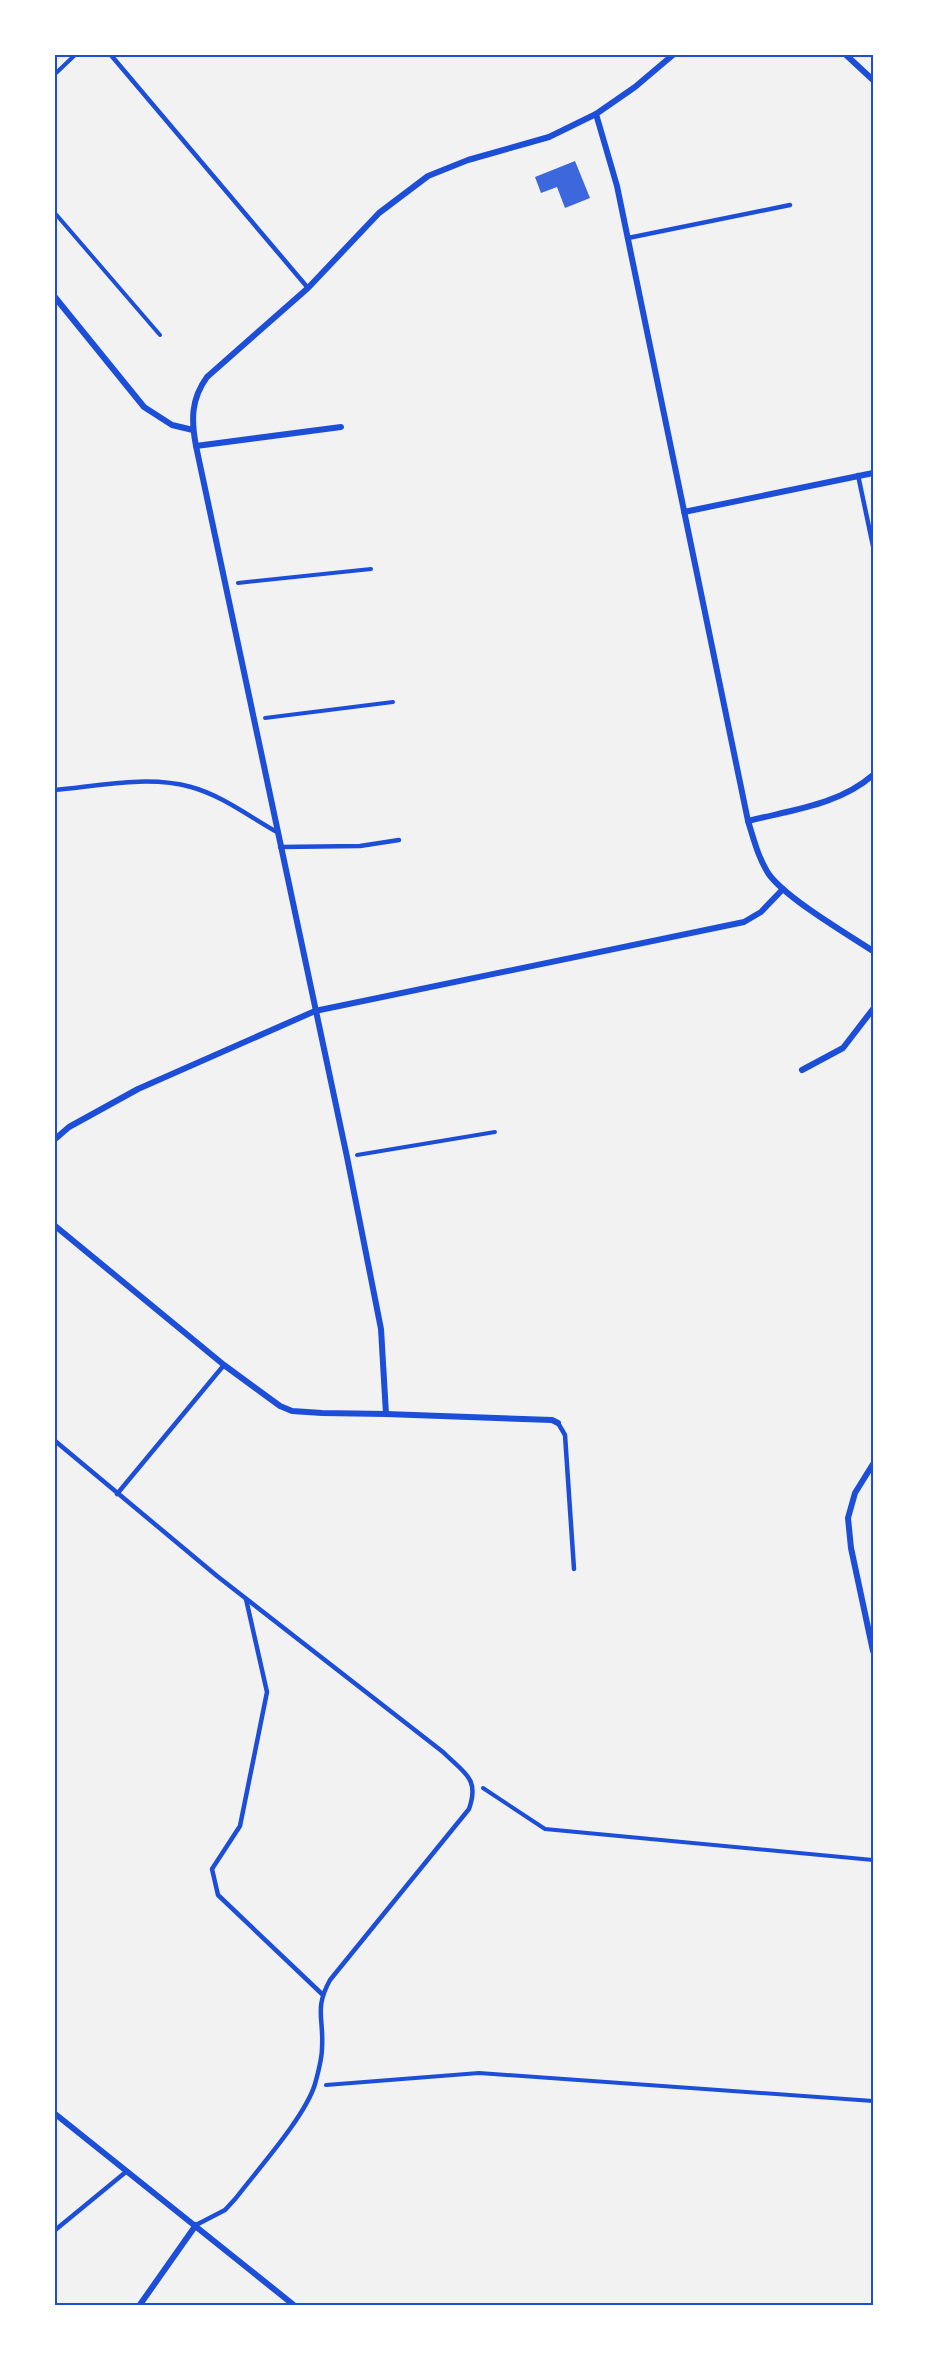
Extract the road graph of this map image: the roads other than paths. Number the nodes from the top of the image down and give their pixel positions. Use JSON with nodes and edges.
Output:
{"nodes":[{"id":1,"x":110,"y":54,"type":"edge"},
{"id":2,"x":674,"y":54,"type":"edge"},
{"id":3,"x":845,"y":54,"type":"edge"},
{"id":4,"x":873,"y":81,"type":"edge"},
{"id":5,"x":596,"y":114,"type":"junction"},
{"id":6,"x":790,"y":205,"type":"dead end"},
{"id":7,"x":628,"y":238,"type":"junction"},
{"id":8,"x":308,"y":288,"type":"junction"},
{"id":9,"x":54,"y":296,"type":"edge"},
{"id":10,"x":341,"y":427,"type":"dead end"},
{"id":11,"x":193,"y":430,"type":"junction"},
{"id":12,"x":196,"y":446,"type":"junction"},
{"id":13,"x":873,"y":473,"type":"edge"},
{"id":14,"x":858,"y":476,"type":"junction"},
{"id":15,"x":684,"y":512,"type":"junction"},
{"id":16,"x":873,"y":546,"type":"edge"},
{"id":17,"x":873,"y":775,"type":"edge"},
{"id":18,"x":54,"y":790,"type":"edge"},
{"id":19,"x":748,"y":821,"type":"junction"},
{"id":20,"x":277,"y":832,"type":"junction"},
{"id":21,"x":399,"y":840,"type":"dead end"},
{"id":22,"x":280,"y":847,"type":"junction"},
{"id":23,"x":783,"y":889,"type":"junction"},
{"id":24,"x":873,"y":951,"type":"edge"},
{"id":25,"x":873,"y":1009,"type":"edge"},
{"id":26,"x":315,"y":1011,"type":"junction"},
{"id":27,"x":802,"y":1070,"type":"dead end"},
{"id":28,"x":54,"y":1140,"type":"edge"},
{"id":29,"x":54,"y":1225,"type":"edge"},
{"id":30,"x":224,"y":1365,"type":"junction"},
{"id":31,"x":386,"y":1414,"type":"junction"},
{"id":32,"x":558,"y":1423,"type":"joint"},
{"id":33,"x":54,"y":1440,"type":"edge"},
{"id":34,"x":873,"y":1464,"type":"edge"},
{"id":35,"x":117,"y":1494,"type":"junction"},
{"id":36,"x":574,"y":1569,"type":"dead end"},
{"id":37,"x":246,"y":1599,"type":"junction"},
{"id":38,"x":873,"y":1651,"type":"edge"},
{"id":39,"x":322,"y":1994,"type":"junction"},
{"id":40,"x":56,"y":2117,"type":"edge"},
{"id":41,"x":127,"y":2171,"type":"junction"},
{"id":42,"x":196,"y":2225,"type":"junction"},
{"id":43,"x":54,"y":2231,"type":"edge"},
{"id":44,"x":139,"y":2306,"type":"edge"},
{"id":45,"x":295,"y":2306,"type":"edge"}],
"edges":[{"from":1,"to":8,"type":"lane"},
{"from":2,"to":5,"type":"street"},
{"from":3,"to":4,"type":"street"},
{"from":5,"to":7,"type":"street"},
{"from":5,"to":8,"type":"street"},
{"from":6,"to":7,"type":"lane"},
{"from":7,"to":15,"type":"street"},
{"from":8,"to":11,"type":"street"},
{"from":9,"to":11,"type":"street"},
{"from":10,"to":12,"type":"street"},
{"from":11,"to":12,"type":"street"},
{"from":12,"to":20,"type":"street"},
{"from":13,"to":14,"type":"street"},
{"from":14,"to":15,"type":"street"},
{"from":14,"to":16,"type":"lane"},
{"from":15,"to":19,"type":"street"},
{"from":17,"to":19,"type":"street"},
{"from":18,"to":20,"type":"lane"},
{"from":19,"to":23,"type":"street"},
{"from":20,"to":22,"type":"street"},
{"from":21,"to":22,"type":"lane"},
{"from":22,"to":26,"type":"street"},
{"from":23,"to":24,"type":"street"},
{"from":23,"to":26,"type":"street"},
{"from":25,"to":27,"type":"street"},
{"from":26,"to":28,"type":"street"},
{"from":26,"to":31,"type":"street"},
{"from":29,"to":30,"type":"street"},
{"from":30,"to":31,"type":"street"},
{"from":30,"to":35,"type":"lane"},
{"from":31,"to":32,"type":"street"},
{"from":32,"to":36,"type":"lane"},
{"from":33,"to":35,"type":"lane"},
{"from":34,"to":38,"type":"street"},
{"from":35,"to":37,"type":"lane"},
{"from":37,"to":39,"type":"lane"},
{"from":37,"to":39,"type":"lane"},
{"from":39,"to":42,"type":"lane"},
{"from":40,"to":41,"type":"street"},
{"from":41,"to":42,"type":"street"},
{"from":41,"to":43,"type":"lane"},
{"from":42,"to":44,"type":"street"},
{"from":42,"to":45,"type":"street"}]}
